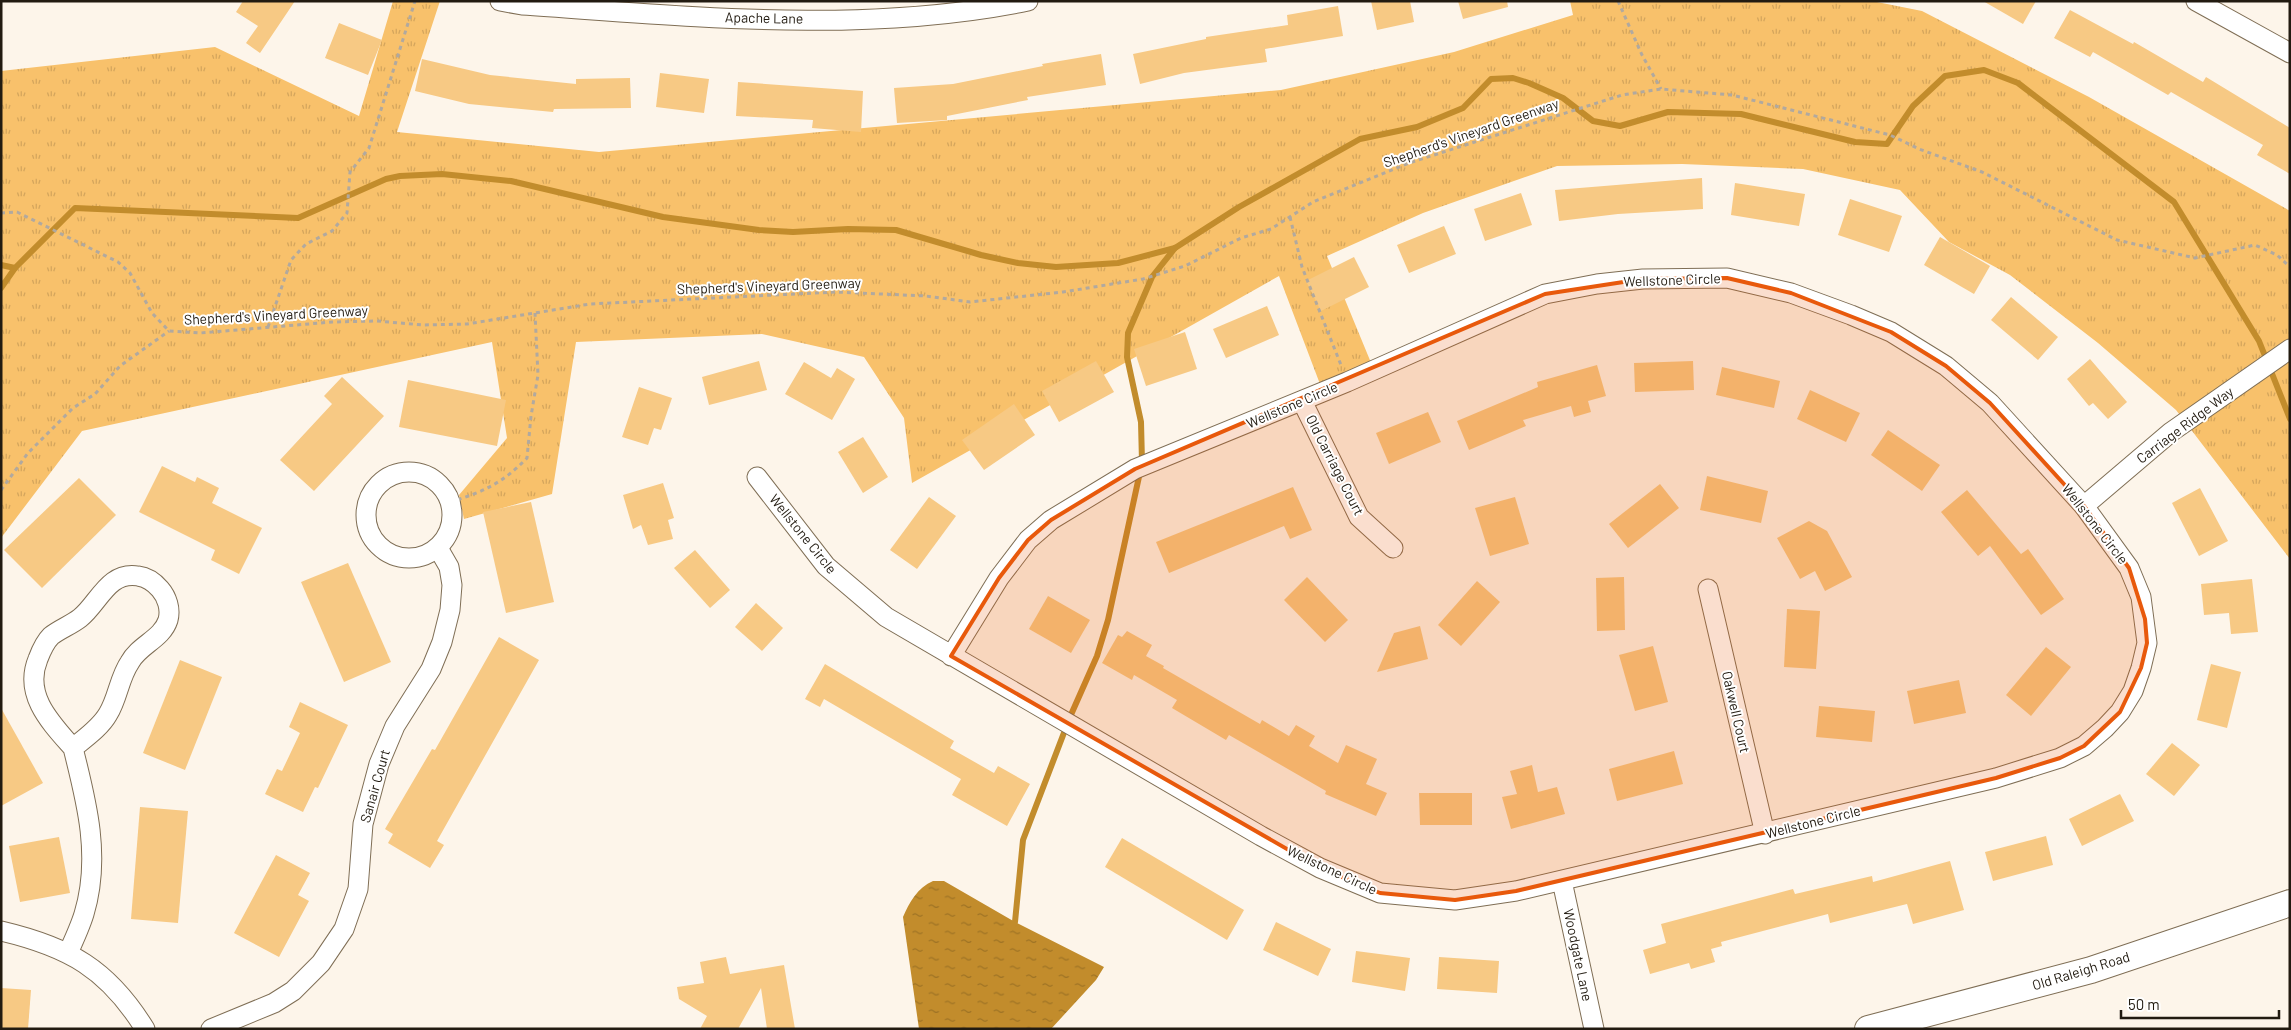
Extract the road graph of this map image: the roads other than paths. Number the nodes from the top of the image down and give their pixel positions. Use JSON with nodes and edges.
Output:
{"nodes":[{"id":1,"x":500,"y":1,"type":"edge"},
{"id":2,"x":1028,"y":1,"type":"edge"},
{"id":3,"x":2196,"y":1,"type":"edge"},
{"id":4,"x":2290,"y":53,"type":"edge"},
{"id":5,"x":2290,"y":349,"type":"edge"},
{"id":6,"x":1302,"y":400,"type":"junction"},
{"id":7,"x":757,"y":477,"type":"dead end"},
{"id":8,"x":2084,"y":506,"type":"junction"},
{"id":9,"x":438,"y":548,"type":"junction"},
{"id":10,"x":1393,"y":548,"type":"dead end"},
{"id":11,"x":1708,"y":589,"type":"dead end"},
{"id":12,"x":950,"y":656,"type":"junction"},
{"id":13,"x":73,"y":748,"type":"junction"},
{"id":14,"x":1765,"y":834,"type":"junction"},
{"id":15,"x":1562,"y":881,"type":"junction"},
{"id":16,"x":2290,"y":903,"type":"edge"},
{"id":17,"x":1,"y":931,"type":"edge"},
{"id":18,"x":68,"y":953,"type":"junction"},
{"id":19,"x":1880,"y":1027,"type":"edge"},
{"id":20,"x":145,"y":1029,"type":"edge"},
{"id":21,"x":211,"y":1029,"type":"edge"},
{"id":22,"x":1594,"y":1029,"type":"edge"}],
"edges":[{"from":1,"to":2,"type":"street","name":"Apache Lane"},
{"from":3,"to":4,"type":"street"},
{"from":5,"to":8,"type":"street","name":"Carriage Ridge Way"},
{"from":6,"to":8,"type":"street","name":"Wellstone Circle"},
{"from":6,"to":10,"type":"street","name":"Old Carriage Court"},
{"from":6,"to":12,"type":"street","name":"Wellstone Circle"},
{"from":7,"to":12,"type":"street","name":"Wellstone Circle"},
{"from":8,"to":14,"type":"street","name":"Wellstone Circle"},
{"from":9,"to":9,"type":"street"},
{"from":9,"to":21,"type":"street","name":"Sanair Court"},
{"from":11,"to":14,"type":"street","name":"Oakwell Court"},
{"from":12,"to":15,"type":"street","name":"Wellstone Circle"},
{"from":13,"to":13,"type":"street"},
{"from":13,"to":18,"type":"street"},
{"from":14,"to":15,"type":"street","name":"Wellstone Circle"},
{"from":15,"to":22,"type":"street","name":"Woodgate Lane"},
{"from":16,"to":19,"type":"main road","name":"Old Raleigh Road"},
{"from":17,"to":18,"type":"street"},
{"from":18,"to":20,"type":"street"}]}
